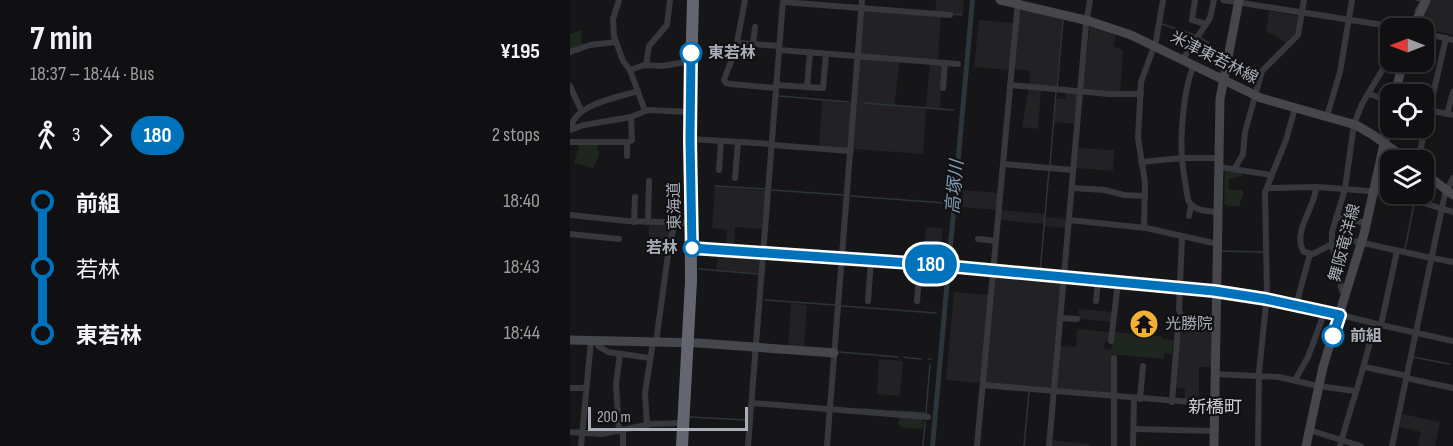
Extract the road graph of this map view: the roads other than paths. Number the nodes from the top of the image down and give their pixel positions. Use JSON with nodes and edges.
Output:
{"nodes":[{"id":1,"x":619,"y":0,"type":"edge"},
{"id":2,"x":670,"y":0,"type":"edge"},
{"id":3,"x":693,"y":0,"type":"edge"},
{"id":4,"x":745,"y":0,"type":"edge"},
{"id":5,"x":862,"y":0,"type":"edge"},
{"id":6,"x":1000,"y":0,"type":"edge"},
{"id":7,"x":1090,"y":0,"type":"edge"},
{"id":8,"x":1163,"y":0,"type":"edge"},
{"id":9,"x":1195,"y":0,"type":"edge"},
{"id":10,"x":1214,"y":0,"type":"edge"},
{"id":11,"x":1223,"y":0,"type":"edge"},
{"id":12,"x":1304,"y":0,"type":"edge"},
{"id":13,"x":1352,"y":0,"type":"edge"},
{"id":14,"x":1426,"y":0,"type":"edge"},
{"id":15,"x":783,"y":1,"type":"edge"},
{"id":16,"x":1239,"y":1,"type":"edge"},
{"id":17,"x":1018,"y":2,"type":"edge"},
{"id":18,"x":861,"y":8,"type":"junction"},
{"id":19,"x":1302,"y":13,"type":"junction"},
{"id":20,"x":950,"y":15,"type":"dead end"},
{"id":21,"x":1418,"y":18,"type":"edge"},
{"id":22,"x":1348,"y":20,"type":"junction"},
{"id":23,"x":1087,"y":21,"type":"junction"},
{"id":24,"x":1206,"y":24,"type":"junction"},
{"id":25,"x":1380,"y":25,"type":"edge"},
{"id":26,"x":754,"y":27,"type":"dead end"},
{"id":27,"x":1434,"y":35,"type":"edge"},
{"id":28,"x":1450,"y":39,"type":"edge"},
{"id":29,"x":616,"y":42,"type":"junction"},
{"id":30,"x":737,"y":43,"type":"junction"},
{"id":31,"x":753,"y":44,"type":"junction"},
{"id":32,"x":1155,"y":45,"type":"junction"},
{"id":33,"x":779,"y":48,"type":"junction"},
{"id":34,"x":570,"y":52,"type":"edge"},
{"id":35,"x":810,"y":52,"type":"junction"},
{"id":36,"x":826,"y":54,"type":"junction"},
{"id":37,"x":858,"y":56,"type":"junction"},
{"id":38,"x":1183,"y":59,"type":"junction"},
{"id":39,"x":691,"y":61,"type":"junction"},
{"id":40,"x":945,"y":63,"type":"junction"},
{"id":41,"x":958,"y":64,"type":"dead end"},
{"id":42,"x":1194,"y":64,"type":"junction"},
{"id":43,"x":646,"y":65,"type":"junction"},
{"id":44,"x":630,"y":70,"type":"junction"},
{"id":45,"x":1381,"y":72,"type":"edge"},
{"id":46,"x":1224,"y":80,"type":"junction"},
{"id":47,"x":570,"y":86,"type":"edge"},
{"id":48,"x":776,"y":86,"type":"junction"},
{"id":49,"x":1010,"y":86,"type":"junction"},
{"id":50,"x":807,"y":87,"type":"junction"},
{"id":51,"x":943,"y":88,"type":"dead end"},
{"id":52,"x":1434,"y":88,"type":"edge"},
{"id":53,"x":638,"y":91,"type":"junction"},
{"id":54,"x":1080,"y":92,"type":"junction"},
{"id":55,"x":1453,"y":92,"type":"edge"},
{"id":56,"x":1141,"y":94,"type":"junction"},
{"id":57,"x":1369,"y":94,"type":"junction"},
{"id":58,"x":1254,"y":95,"type":"junction"},
{"id":59,"x":1380,"y":98,"type":"edge"},
{"id":60,"x":1295,"y":108,"type":"junction"},
{"id":61,"x":581,"y":110,"type":"junction"},
{"id":62,"x":645,"y":111,"type":"junction"},
{"id":63,"x":1434,"y":111,"type":"edge"},
{"id":64,"x":690,"y":112,"type":"junction"},
{"id":65,"x":1450,"y":115,"type":"edge"},
{"id":66,"x":1327,"y":116,"type":"junction"},
{"id":67,"x":631,"y":117,"type":"junction"},
{"id":68,"x":1354,"y":124,"type":"junction"},
{"id":69,"x":571,"y":129,"type":"edge"},
{"id":70,"x":1385,"y":138,"type":"edge"},
{"id":71,"x":690,"y":139,"type":"junction"},
{"id":72,"x":721,"y":141,"type":"junction"},
{"id":73,"x":570,"y":142,"type":"edge"},
{"id":74,"x":627,"y":142,"type":"junction"},
{"id":75,"x":738,"y":142,"type":"junction"},
{"id":76,"x":772,"y":144,"type":"junction"},
{"id":77,"x":1384,"y":144,"type":"junction"},
{"id":78,"x":1393,"y":150,"type":"edge"},
{"id":79,"x":850,"y":151,"type":"junction"},
{"id":80,"x":627,"y":156,"type":"dead end"},
{"id":81,"x":1182,"y":158,"type":"junction"},
{"id":82,"x":1141,"y":162,"type":"junction"},
{"id":83,"x":1219,"y":163,"type":"junction"},
{"id":84,"x":1003,"y":164,"type":"junction"},
{"id":85,"x":1235,"y":168,"type":"junction"},
{"id":86,"x":719,"y":170,"type":"dead end"},
{"id":87,"x":1073,"y":170,"type":"junction"},
{"id":88,"x":1272,"y":175,"type":"junction"},
{"id":89,"x":735,"y":178,"type":"dead end"},
{"id":90,"x":1453,"y":178,"type":"edge"},
{"id":91,"x":649,"y":181,"type":"dead end"},
{"id":92,"x":1434,"y":181,"type":"edge"},
{"id":93,"x":1316,"y":187,"type":"junction"},
{"id":94,"x":1072,"y":188,"type":"junction"},
{"id":95,"x":1267,"y":188,"type":"junction"},
{"id":96,"x":1344,"y":189,"type":"junction"},
{"id":97,"x":1374,"y":192,"type":"junction"},
{"id":98,"x":1450,"y":193,"type":"edge"},
{"id":99,"x":1145,"y":196,"type":"junction"},
{"id":100,"x":635,"y":197,"type":"dead end"},
{"id":101,"x":1191,"y":206,"type":"junction"},
{"id":102,"x":1442,"y":208,"type":"junction"},
{"id":103,"x":1218,"y":212,"type":"junction"},
{"id":104,"x":1453,"y":212,"type":"edge"},
{"id":105,"x":570,"y":215,"type":"edge"},
{"id":106,"x":1189,"y":216,"type":"dead end"},
{"id":107,"x":1336,"y":217,"type":"junction"},
{"id":108,"x":1069,"y":220,"type":"junction"},
{"id":109,"x":634,"y":222,"type":"junction"},
{"id":110,"x":648,"y":222,"type":"junction"},
{"id":111,"x":675,"y":222,"type":"junction"},
{"id":112,"x":692,"y":222,"type":"junction"},
{"id":113,"x":1367,"y":223,"type":"junction"},
{"id":114,"x":1144,"y":228,"type":"junction"},
{"id":115,"x":570,"y":234,"type":"edge"},
{"id":116,"x":1182,"y":237,"type":"junction"},
{"id":117,"x":619,"y":239,"type":"dead end"},
{"id":118,"x":978,"y":239,"type":"dead end"},
{"id":119,"x":996,"y":241,"type":"junction"},
{"id":120,"x":1362,"y":243,"type":"junction"},
{"id":121,"x":1218,"y":244,"type":"junction"},
{"id":122,"x":1332,"y":244,"type":"junction"},
{"id":123,"x":692,"y":248,"type":"junction"},
{"id":124,"x":1397,"y":251,"type":"junction"},
{"id":125,"x":763,"y":252,"type":"junction"},
{"id":126,"x":1310,"y":254,"type":"junction"},
{"id":127,"x":842,"y":258,"type":"junction"},
{"id":128,"x":1432,"y":258,"type":"junction"},
{"id":129,"x":871,"y":260,"type":"junction"},
{"id":130,"x":1453,"y":262,"type":"edge"},
{"id":131,"x":920,"y":264,"type":"junction"},
{"id":132,"x":993,"y":271,"type":"junction"},
{"id":133,"x":1064,"y":277,"type":"junction"},
{"id":134,"x":1098,"y":280,"type":"junction"},
{"id":135,"x":1118,"y":282,"type":"junction"},
{"id":136,"x":1180,"y":288,"type":"junction"},
{"id":137,"x":1217,"y":292,"type":"junction"},
{"id":138,"x":1347,"y":293,"type":"junction"},
{"id":139,"x":1266,"y":299,"type":"junction"},
{"id":140,"x":917,"y":300,"type":"dead end"},
{"id":141,"x":868,"y":301,"type":"dead end"},
{"id":142,"x":1096,"y":301,"type":"dead end"},
{"id":143,"x":1296,"y":305,"type":"junction"},
{"id":144,"x":1325,"y":311,"type":"junction"},
{"id":145,"x":1340,"y":315,"type":"junction"},
{"id":146,"x":1060,"y":318,"type":"junction"},
{"id":147,"x":1181,"y":318,"type":"junction"},
{"id":148,"x":1077,"y":319,"type":"dead end"},
{"id":149,"x":1216,"y":320,"type":"junction"},
{"id":150,"x":1378,"y":325,"type":"junction"},
{"id":151,"x":1416,"y":333,"type":"junction"},
{"id":152,"x":570,"y":340,"type":"edge"},
{"id":153,"x":1453,"y":340,"type":"edge"},
{"id":154,"x":1111,"y":341,"type":"dead end"},
{"id":155,"x":594,"y":342,"type":"junction"},
{"id":156,"x":654,"y":342,"type":"junction"},
{"id":157,"x":688,"y":342,"type":"junction"},
{"id":158,"x":756,"y":347,"type":"junction"},
{"id":159,"x":834,"y":353,"type":"junction"},
{"id":160,"x":620,"y":354,"type":"junction"},
{"id":161,"x":650,"y":358,"type":"junction"},
{"id":162,"x":1114,"y":358,"type":"dead end"},
{"id":163,"x":1143,"y":366,"type":"dead end"},
{"id":164,"x":1365,"y":367,"type":"junction"},
{"id":165,"x":1215,"y":374,"type":"junction"},
{"id":166,"x":1259,"y":375,"type":"junction"},
{"id":167,"x":1407,"y":377,"type":"junction"},
{"id":168,"x":1295,"y":380,"type":"junction"},
{"id":169,"x":983,"y":385,"type":"junction"},
{"id":170,"x":1318,"y":386,"type":"junction"},
{"id":171,"x":570,"y":388,"type":"edge"},
{"id":172,"x":586,"y":388,"type":"junction"},
{"id":173,"x":1453,"y":388,"type":"edge"},
{"id":174,"x":1053,"y":391,"type":"junction"},
{"id":175,"x":1355,"y":391,"type":"junction"},
{"id":176,"x":1114,"y":397,"type":"junction"},
{"id":177,"x":1137,"y":399,"type":"junction"},
{"id":178,"x":1172,"y":402,"type":"junction"},
{"id":179,"x":752,"y":403,"type":"junction"},
{"id":180,"x":1215,"y":404,"type":"junction"},
{"id":181,"x":830,"y":409,"type":"junction"},
{"id":182,"x":928,"y":417,"type":"dead end"},
{"id":183,"x":684,"y":423,"type":"junction"},
{"id":184,"x":647,"y":425,"type":"junction"},
{"id":185,"x":1134,"y":429,"type":"junction"},
{"id":186,"x":621,"y":430,"type":"junction"},
{"id":187,"x":1309,"y":430,"type":"junction"},
{"id":188,"x":1214,"y":431,"type":"junction"},
{"id":189,"x":570,"y":432,"type":"edge"},
{"id":190,"x":582,"y":433,"type":"junction"},
{"id":191,"x":1341,"y":443,"type":"edge"},
{"id":192,"x":581,"y":446,"type":"edge"},
{"id":193,"x":623,"y":446,"type":"edge"},
{"id":194,"x":682,"y":446,"type":"edge"},
{"id":195,"x":748,"y":446,"type":"edge"},
{"id":196,"x":827,"y":446,"type":"edge"},
{"id":197,"x":977,"y":446,"type":"edge"},
{"id":198,"x":1049,"y":446,"type":"edge"},
{"id":199,"x":1114,"y":446,"type":"edge"},
{"id":200,"x":1134,"y":446,"type":"edge"},
{"id":201,"x":1214,"y":446,"type":"edge"},
{"id":202,"x":1258,"y":446,"type":"edge"},
{"id":203,"x":1306,"y":446,"type":"edge"},
{"id":204,"x":1361,"y":446,"type":"edge"},
{"id":205,"x":1392,"y":446,"type":"edge"}],
"edges":[{"from":1,"to":29,"type":"street"},
{"from":2,"to":43,"type":"street"},
{"from":3,"to":39,"type":"highway","name":"東海道"},
{"from":4,"to":30,"type":"street"},
{"from":5,"to":18,"type":"street"},
{"from":6,"to":17,"type":"main road","name":"米津東若林線"},
{"from":7,"to":23,"type":"street"},
{"from":8,"to":32,"type":"street"},
{"from":9,"to":24,"type":"street"},
{"from":10,"to":24,"type":"street"},
{"from":11,"to":16,"type":"street"},
{"from":12,"to":19,"type":"street"},
{"from":13,"to":22,"type":"street"},
{"from":14,"to":21,"type":"main road"},
{"from":15,"to":18,"type":"street"},
{"from":15,"to":33,"type":"street"},
{"from":16,"to":19,"type":"street"},
{"from":16,"to":46,"type":"main road"},
{"from":17,"to":23,"type":"main road","name":"米津東若林線"},
{"from":17,"to":49,"type":"street"},
{"from":18,"to":20,"type":"street"},
{"from":18,"to":37,"type":"street"},
{"from":19,"to":22,"type":"street"},
{"from":19,"to":58,"type":"street"},
{"from":22,"to":25,"type":"street"},
{"from":22,"to":66,"type":"street"},
{"from":23,"to":32,"type":"main road","name":"米津東若林線"},
{"from":23,"to":54,"type":"street"},
{"from":24,"to":38,"type":"street"},
{"from":26,"to":31,"type":"street"},
{"from":27,"to":28,"type":"street"},
{"from":28,"to":52,"type":"street"},
{"from":29,"to":34,"type":"street"},
{"from":29,"to":44,"type":"street"},
{"from":30,"to":31,"type":"street"},
{"from":30,"to":48,"type":"street"},
{"from":31,"to":33,"type":"street"},
{"from":32,"to":38,"type":"main road","name":"米津東若林線"},
{"from":32,"to":56,"type":"street"},
{"from":33,"to":35,"type":"street"},
{"from":33,"to":48,"type":"street"},
{"from":35,"to":36,"type":"street"},
{"from":35,"to":50,"type":"street"},
{"from":36,"to":37,"type":"street"},
{"from":36,"to":50,"type":"street"},
{"from":37,"to":40,"type":"street"},
{"from":37,"to":79,"type":"street"},
{"from":38,"to":42,"type":"main road","name":"米津東若林線"},
{"from":39,"to":43,"type":"street"},
{"from":39,"to":64,"type":"highway","name":"東海道"},
{"from":40,"to":41,"type":"street"},
{"from":40,"to":51,"type":"street"},
{"from":42,"to":46,"type":"main road","name":"米津東若林線"},
{"from":42,"to":81,"type":"street"},
{"from":43,"to":44,"type":"street"},
{"from":44,"to":53,"type":"street"},
{"from":45,"to":57,"type":"street"},
{"from":46,"to":58,"type":"main road","name":"米津東若林線"},
{"from":46,"to":83,"type":"main road"},
{"from":47,"to":61,"type":"street"},
{"from":48,"to":50,"type":"street"},
{"from":48,"to":76,"type":"street"},
{"from":49,"to":54,"type":"street"},
{"from":49,"to":84,"type":"street"},
{"from":53,"to":61,"type":"street"},
{"from":53,"to":62,"type":"street"},
{"from":54,"to":56,"type":"street"},
{"from":54,"to":87,"type":"street"},
{"from":55,"to":65,"type":"street"},
{"from":56,"to":82,"type":"street"},
{"from":57,"to":59,"type":"street"},
{"from":57,"to":68,"type":"street"},
{"from":58,"to":60,"type":"main road","name":"米津東若林線"},
{"from":58,"to":85,"type":"street"},
{"from":60,"to":66,"type":"main road","name":"米津東若林線"},
{"from":60,"to":88,"type":"street"},
{"from":61,"to":69,"type":"street"},
{"from":62,"to":64,"type":"street"},
{"from":62,"to":67,"type":"street"},
{"from":63,"to":65,"type":"street"},
{"from":64,"to":71,"type":"highway","name":"東海道"},
{"from":66,"to":68,"type":"main road","name":"米津東若林線"},
{"from":67,"to":69,"type":"street"},
{"from":67,"to":74,"type":"street"},
{"from":68,"to":77,"type":"main road","name":"米津東若林線"},
{"from":68,"to":96,"type":"street"},
{"from":70,"to":77,"type":"main road","name":"舞阪竜洋線"},
{"from":71,"to":72,"type":"street"},
{"from":71,"to":112,"type":"highway","name":"東海道"},
{"from":72,"to":75,"type":"street"},
{"from":72,"to":86,"type":"street"},
{"from":73,"to":74,"type":"street"},
{"from":74,"to":80,"type":"street"},
{"from":75,"to":76,"type":"street"},
{"from":75,"to":89,"type":"street"},
{"from":76,"to":79,"type":"street"},
{"from":76,"to":125,"type":"street"},
{"from":77,"to":78,"type":"main road","name":"米津東若林線"},
{"from":77,"to":97,"type":"main road","name":"舞阪竜洋線"},
{"from":79,"to":127,"type":"street"},
{"from":81,"to":82,"type":"street"},
{"from":81,"to":83,"type":"street"},
{"from":81,"to":101,"type":"street"},
{"from":82,"to":99,"type":"street"},
{"from":83,"to":85,"type":"street"},
{"from":83,"to":103,"type":"main road"},
{"from":84,"to":87,"type":"street"},
{"from":84,"to":119,"type":"street"},
{"from":85,"to":88,"type":"street"},
{"from":87,"to":94,"type":"street"},
{"from":88,"to":95,"type":"street"},
{"from":90,"to":98,"type":"street"},
{"from":91,"to":110,"type":"street"},
{"from":92,"to":98,"type":"main road"},
{"from":93,"to":95,"type":"street"},
{"from":93,"to":96,"type":"street"},
{"from":93,"to":126,"type":"street"},
{"from":94,"to":99,"type":"street"},
{"from":94,"to":108,"type":"street"},
{"from":95,"to":139,"type":"street"},
{"from":96,"to":97,"type":"street"},
{"from":96,"to":107,"type":"street"},
{"from":97,"to":102,"type":"street"},
{"from":97,"to":113,"type":"main road","name":"舞阪竜洋線"},
{"from":98,"to":102,"type":"street"},
{"from":99,"to":114,"type":"street"},
{"from":100,"to":109,"type":"street"},
{"from":101,"to":103,"type":"street"},
{"from":101,"to":106,"type":"street"},
{"from":102,"to":104,"type":"street"},
{"from":102,"to":128,"type":"street"},
{"from":103,"to":121,"type":"main road"},
{"from":105,"to":109,"type":"street"},
{"from":107,"to":113,"type":"street"},
{"from":107,"to":122,"type":"street"},
{"from":108,"to":114,"type":"street"},
{"from":108,"to":133,"type":"street"},
{"from":109,"to":110,"type":"street"},
{"from":110,"to":111,"type":"street"},
{"from":111,"to":112,"type":"street"},
{"from":111,"to":156,"type":"street"},
{"from":112,"to":123,"type":"highway","name":"東海道"},
{"from":113,"to":120,"type":"main road","name":"舞阪竜洋線"},
{"from":114,"to":116,"type":"street"},
{"from":115,"to":117,"type":"street"},
{"from":116,"to":121,"type":"street"},
{"from":116,"to":136,"type":"street"},
{"from":118,"to":119,"type":"street"},
{"from":119,"to":132,"type":"street"},
{"from":120,"to":122,"type":"street"},
{"from":120,"to":124,"type":"street"},
{"from":120,"to":138,"type":"main road","name":"舞阪竜洋線"},
{"from":121,"to":137,"type":"main road"},
{"from":122,"to":126,"type":"street"},
{"from":122,"to":138,"type":"street"},
{"from":123,"to":125,"type":"street"},
{"from":123,"to":157,"type":"highway","name":"東海道"},
{"from":124,"to":128,"type":"street"},
{"from":124,"to":150,"type":"street"},
{"from":125,"to":127,"type":"street"},
{"from":125,"to":158,"type":"street"},
{"from":126,"to":143,"type":"street"},
{"from":127,"to":129,"type":"street"},
{"from":127,"to":159,"type":"street"},
{"from":128,"to":130,"type":"street"},
{"from":128,"to":151,"type":"street"},
{"from":129,"to":131,"type":"street"},
{"from":129,"to":141,"type":"street"},
{"from":131,"to":132,"type":"street"},
{"from":131,"to":140,"type":"street"},
{"from":132,"to":133,"type":"street"},
{"from":132,"to":169,"type":"street"},
{"from":133,"to":134,"type":"street"},
{"from":133,"to":146,"type":"street"},
{"from":134,"to":135,"type":"street"},
{"from":134,"to":142,"type":"street"},
{"from":135,"to":136,"type":"street"},
{"from":135,"to":154,"type":"street"},
{"from":136,"to":137,"type":"street"},
{"from":136,"to":147,"type":"street"},
{"from":137,"to":139,"type":"street"},
{"from":137,"to":149,"type":"main road"},
{"from":138,"to":145,"type":"main road","name":"舞阪竜洋線"},
{"from":139,"to":143,"type":"street"},
{"from":139,"to":166,"type":"street"},
{"from":143,"to":144,"type":"street"},
{"from":144,"to":145,"type":"street"},
{"from":144,"to":168,"type":"street"},
{"from":145,"to":150,"type":"street"},
{"from":145,"to":170,"type":"main road","name":"舞阪竜洋線"},
{"from":146,"to":148,"type":"street"},
{"from":146,"to":174,"type":"street"},
{"from":147,"to":149,"type":"street"},
{"from":147,"to":178,"type":"street"},
{"from":149,"to":165,"type":"main road"},
{"from":150,"to":151,"type":"street"},
{"from":150,"to":164,"type":"street"},
{"from":151,"to":153,"type":"street"},
{"from":151,"to":167,"type":"street"},
{"from":152,"to":155,"type":"main road"},
{"from":155,"to":156,"type":"main road"},
{"from":155,"to":160,"type":"street"},
{"from":155,"to":172,"type":"street"},
{"from":156,"to":157,"type":"main road"},
{"from":156,"to":161,"type":"street"},
{"from":157,"to":158,"type":"main road"},
{"from":157,"to":183,"type":"highway","name":"東海道"},
{"from":158,"to":159,"type":"main road"},
{"from":158,"to":179,"type":"street"},
{"from":159,"to":181,"type":"street"},
{"from":160,"to":161,"type":"street"},
{"from":160,"to":186,"type":"street"},
{"from":161,"to":184,"type":"street"},
{"from":162,"to":176,"type":"street"},
{"from":163,"to":177,"type":"street"},
{"from":164,"to":167,"type":"street"},
{"from":164,"to":175,"type":"street"},
{"from":165,"to":166,"type":"street"},
{"from":165,"to":180,"type":"main road"},
{"from":166,"to":168,"type":"street"},
{"from":166,"to":202,"type":"street"},
{"from":167,"to":173,"type":"street"},
{"from":167,"to":205,"type":"street"},
{"from":168,"to":170,"type":"street"},
{"from":169,"to":174,"type":"street"},
{"from":169,"to":197,"type":"street"},
{"from":170,"to":175,"type":"street"},
{"from":170,"to":187,"type":"main road","name":"舞阪竜洋線"},
{"from":171,"to":172,"type":"street"},
{"from":172,"to":190,"type":"street"},
{"from":174,"to":176,"type":"street"},
{"from":174,"to":198,"type":"street"},
{"from":175,"to":191,"type":"street"},
{"from":176,"to":177,"type":"street"},
{"from":176,"to":199,"type":"street"},
{"from":177,"to":178,"type":"street"},
{"from":177,"to":185,"type":"street"},
{"from":178,"to":180,"type":"street"},
{"from":179,"to":181,"type":"street"},
{"from":179,"to":195,"type":"street"},
{"from":180,"to":188,"type":"main road"},
{"from":181,"to":182,"type":"street"},
{"from":181,"to":196,"type":"street"},
{"from":183,"to":184,"type":"street"},
{"from":183,"to":194,"type":"highway","name":"東海道"},
{"from":184,"to":186,"type":"street"},
{"from":185,"to":188,"type":"street"},
{"from":185,"to":200,"type":"street"},
{"from":186,"to":190,"type":"street"},
{"from":186,"to":193,"type":"street"},
{"from":187,"to":191,"type":"street"},
{"from":187,"to":203,"type":"main road","name":"舞阪竜洋線"},
{"from":188,"to":201,"type":"main road"},
{"from":189,"to":190,"type":"street"},
{"from":190,"to":192,"type":"street"},
{"from":191,"to":204,"type":"street"}]}
